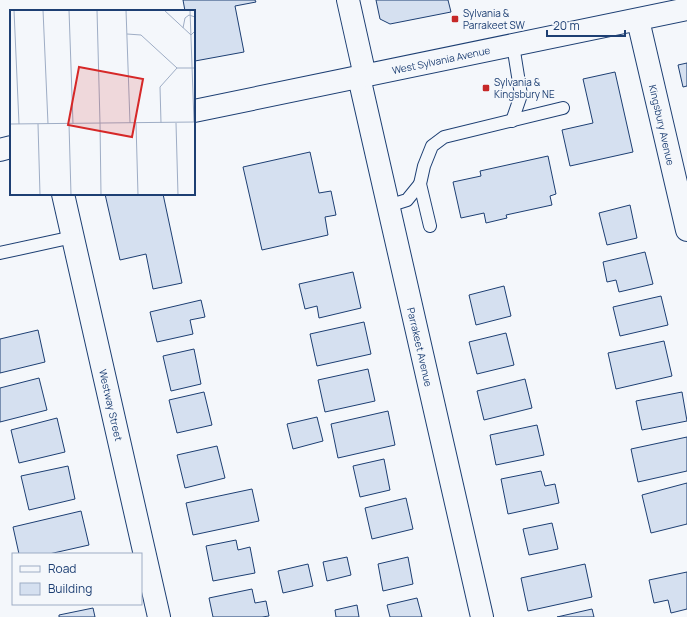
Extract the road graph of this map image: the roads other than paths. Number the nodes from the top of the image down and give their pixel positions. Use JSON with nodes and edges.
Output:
{"nodes":[{"id":1,"x":348,"y":0,"type":"edge"},
{"id":2,"x":683,"y":7,"type":"edge"},
{"id":3,"x":638,"y":20,"type":"junction"},
{"id":4,"x":513,"y":45,"type":"junction"},
{"id":5,"x":362,"y":77,"type":"junction"},
{"id":6,"x":563,"y":108,"type":"dead end"},
{"id":7,"x":195,"y":110,"type":"edge"},
{"id":8,"x":512,"y":121,"type":"junction"},
{"id":9,"x":10,"y":147,"type":"edge"},
{"id":10,"x":0,"y":150,"type":"edge"},
{"id":11,"x":420,"y":184,"type":"junction"},
{"id":12,"x":63,"y":195,"type":"edge"},
{"id":13,"x":388,"y":206,"type":"junction"},
{"id":14,"x":430,"y":226,"type":"dead end"},
{"id":15,"x":687,"y":230,"type":"edge"},
{"id":16,"x":73,"y":237,"type":"junction"},
{"id":17,"x":0,"y":253,"type":"edge"},
{"id":18,"x":159,"y":617,"type":"edge"},
{"id":19,"x":482,"y":617,"type":"edge"}],
"edges":[{"from":1,"to":5,"type":"street","name":"Parrakeet Avenue"},
{"from":2,"to":3,"type":"street","name":"West Sylvania Avenue"},
{"from":3,"to":4,"type":"street","name":"West Sylvania Avenue"},
{"from":3,"to":15,"type":"street","name":"Kingsbury Avenue"},
{"from":4,"to":5,"type":"street","name":"West Sylvania Avenue"},
{"from":4,"to":8,"type":"lane"},
{"from":5,"to":7,"type":"street","name":"West Sylvania Avenue"},
{"from":5,"to":13,"type":"street","name":"Parrakeet Avenue"},
{"from":6,"to":8,"type":"lane"},
{"from":8,"to":11,"type":"lane"},
{"from":9,"to":10,"type":"street"},
{"from":11,"to":13,"type":"lane"},
{"from":11,"to":14,"type":"lane"},
{"from":12,"to":16,"type":"street","name":"Westway Street"},
{"from":13,"to":19,"type":"street","name":"Parrakeet Avenue"},
{"from":16,"to":17,"type":"lane"},
{"from":16,"to":18,"type":"street","name":"Westway Street"}]}
